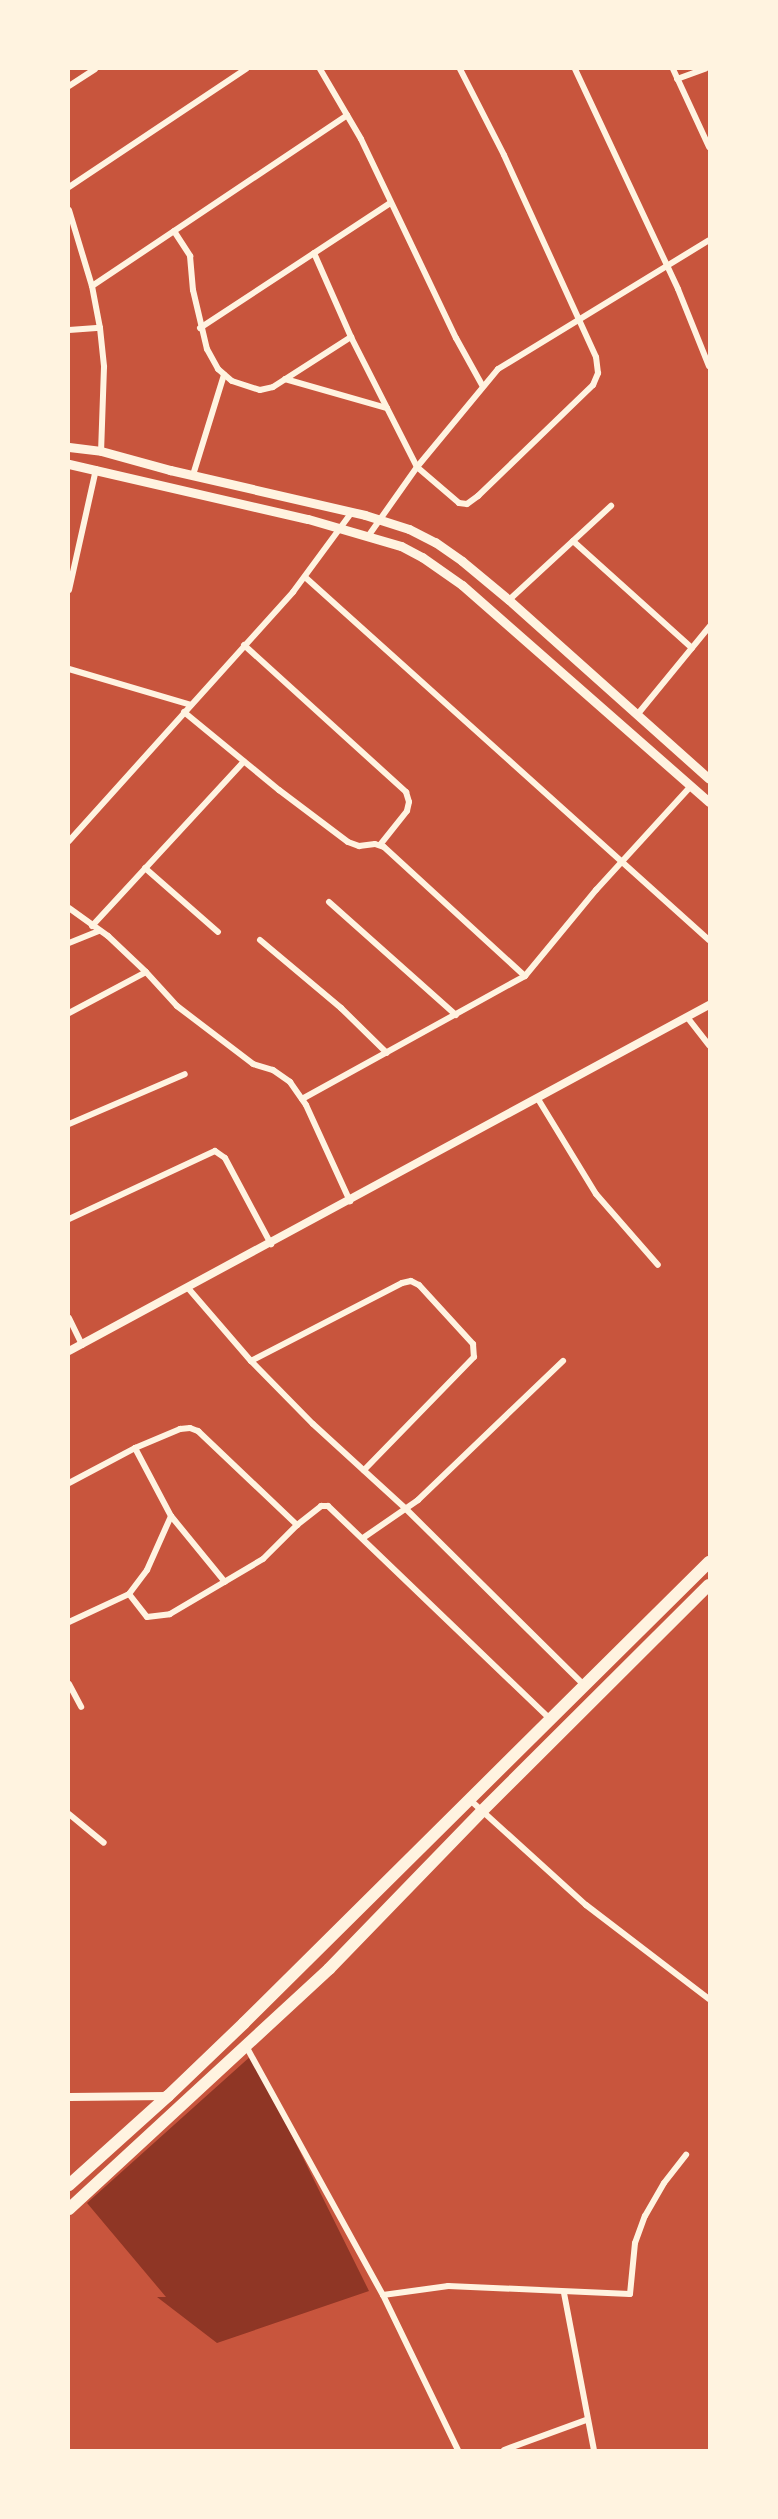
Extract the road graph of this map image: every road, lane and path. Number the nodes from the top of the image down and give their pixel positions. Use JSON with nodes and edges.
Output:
{"nodes":[{"id":1,"x":95,"y":69,"type":"edge"},
{"id":2,"x":246,"y":69,"type":"edge"},
{"id":3,"x":320,"y":69,"type":"edge"},
{"id":4,"x":460,"y":69,"type":"edge"},
{"id":5,"x":575,"y":69,"type":"edge"},
{"id":6,"x":673,"y":69,"type":"edge"},
{"id":7,"x":705,"y":69,"type":"edge"},
{"id":8,"x":677,"y":79,"type":"junction"},
{"id":9,"x":69,"y":86,"type":"edge"},
{"id":10,"x":347,"y":115,"type":"junction"},
{"id":11,"x":709,"y":147,"type":"edge"},
{"id":12,"x":69,"y":187,"type":"edge"},
{"id":13,"x":390,"y":203,"type":"junction"},
{"id":14,"x":69,"y":210,"type":"edge"},
{"id":15,"x":174,"y":231,"type":"junction"},
{"id":16,"x":709,"y":240,"type":"edge"},
{"id":17,"x":314,"y":253,"type":"junction"},
{"id":18,"x":667,"y":265,"type":"junction"},
{"id":19,"x":92,"y":286,"type":"junction"},
{"id":20,"x":578,"y":320,"type":"junction"},
{"id":21,"x":100,"y":328,"type":"junction"},
{"id":22,"x":200,"y":328,"type":"junction"},
{"id":23,"x":69,"y":330,"type":"edge"},
{"id":24,"x":351,"y":337,"type":"junction"},
{"id":25,"x":709,"y":366,"type":"edge"},
{"id":26,"x":224,"y":375,"type":"junction"},
{"id":27,"x":285,"y":379,"type":"junction"},
{"id":28,"x":482,"y":385,"type":"junction"},
{"id":29,"x":387,"y":408,"type":"junction"},
{"id":30,"x":69,"y":447,"type":"edge"},
{"id":31,"x":101,"y":451,"type":"junction"},
{"id":32,"x":69,"y":464,"type":"edge"},
{"id":33,"x":417,"y":467,"type":"junction"},
{"id":34,"x":96,"y":469,"type":"junction"},
{"id":35,"x":193,"y":475,"type":"junction"},
{"id":36,"x":611,"y":506,"type":"dead end"},
{"id":37,"x":352,"y":512,"type":"junction"},
{"id":38,"x":379,"y":520,"type":"junction"},
{"id":39,"x":342,"y":528,"type":"junction"},
{"id":40,"x":369,"y":535,"type":"junction"},
{"id":41,"x":573,"y":541,"type":"junction"},
{"id":42,"x":305,"y":577,"type":"junction"},
{"id":43,"x":69,"y":590,"type":"edge"},
{"id":44,"x":509,"y":600,"type":"junction"},
{"id":45,"x":709,"y":627,"type":"edge"},
{"id":46,"x":244,"y":645,"type":"junction"},
{"id":47,"x":692,"y":648,"type":"junction"},
{"id":48,"x":69,"y":669,"type":"edge"},
{"id":49,"x":191,"y":705,"type":"junction"},
{"id":50,"x":184,"y":712,"type":"junction"},
{"id":51,"x":638,"y":715,"type":"junction"},
{"id":52,"x":244,"y":761,"type":"junction"},
{"id":53,"x":707,"y":773,"type":"edge"},
{"id":54,"x":691,"y":786,"type":"junction"},
{"id":55,"x":709,"y":802,"type":"edge"},
{"id":56,"x":69,"y":841,"type":"edge"},
{"id":57,"x":380,"y":845,"type":"junction"},
{"id":58,"x":622,"y":862,"type":"junction"},
{"id":59,"x":145,"y":868,"type":"junction"},
{"id":60,"x":329,"y":902,"type":"dead end"},
{"id":61,"x":69,"y":908,"type":"edge"},
{"id":62,"x":92,"y":926,"type":"junction"},
{"id":63,"x":99,"y":931,"type":"junction"},
{"id":64,"x":218,"y":932,"type":"dead end"},
{"id":65,"x":260,"y":940,"type":"dead end"},
{"id":66,"x":709,"y":940,"type":"edge"},
{"id":67,"x":69,"y":943,"type":"edge"},
{"id":68,"x":146,"y":972,"type":"junction"},
{"id":69,"x":525,"y":976,"type":"junction"},
{"id":70,"x":709,"y":1005,"type":"edge"},
{"id":71,"x":69,"y":1013,"type":"edge"},
{"id":72,"x":456,"y":1015,"type":"junction"},
{"id":73,"x":687,"y":1017,"type":"junction"},
{"id":74,"x":709,"y":1045,"type":"edge"},
{"id":75,"x":387,"y":1053,"type":"junction"},
{"id":76,"x":185,"y":1074,"type":"dead end"},
{"id":77,"x":302,"y":1099,"type":"junction"},
{"id":78,"x":538,"y":1099,"type":"junction"},
{"id":79,"x":69,"y":1124,"type":"edge"},
{"id":80,"x":351,"y":1201,"type":"junction"},
{"id":81,"x":69,"y":1219,"type":"edge"},
{"id":82,"x":271,"y":1244,"type":"junction"},
{"id":83,"x":658,"y":1265,"type":"dead end"},
{"id":84,"x":188,"y":1288,"type":"junction"},
{"id":85,"x":69,"y":1318,"type":"edge"},
{"id":86,"x":82,"y":1345,"type":"junction"},
{"id":87,"x":69,"y":1351,"type":"edge"},
{"id":88,"x":251,"y":1361,"type":"junction"},
{"id":89,"x":563,"y":1361,"type":"dead end"},
{"id":90,"x":135,"y":1448,"type":"junction"},
{"id":91,"x":364,"y":1470,"type":"junction"},
{"id":92,"x":69,"y":1483,"type":"edge"},
{"id":93,"x":406,"y":1509,"type":"junction"},
{"id":94,"x":171,"y":1516,"type":"junction"},
{"id":95,"x":297,"y":1525,"type":"junction"},
{"id":96,"x":363,"y":1538,"type":"junction"},
{"id":97,"x":709,"y":1563,"type":"edge"},
{"id":98,"x":225,"y":1582,"type":"junction"},
{"id":99,"x":709,"y":1585,"type":"edge"},
{"id":100,"x":129,"y":1594,"type":"junction"},
{"id":101,"x":69,"y":1622,"type":"edge"},
{"id":102,"x":69,"y":1684,"type":"edge"},
{"id":103,"x":586,"y":1687,"type":"junction"},
{"id":104,"x":81,"y":1707,"type":"dead end"},
{"id":105,"x":551,"y":1720,"type":"junction"},
{"id":106,"x":469,"y":1798,"type":"junction"},
{"id":107,"x":482,"y":1811,"type":"junction"},
{"id":108,"x":69,"y":1814,"type":"edge"},
{"id":109,"x":104,"y":1843,"type":"dead end"},
{"id":110,"x":709,"y":1999,"type":"edge"},
{"id":111,"x":246,"y":2046,"type":"junction"},
{"id":112,"x":168,"y":2096,"type":"junction"},
{"id":113,"x":69,"y":2097,"type":"edge"},
{"id":114,"x":686,"y":2155,"type":"dead end"},
{"id":115,"x":69,"y":2185,"type":"edge"},
{"id":116,"x":69,"y":2209,"type":"edge"},
{"id":117,"x":564,"y":2293,"type":"junction"},
{"id":118,"x":383,"y":2295,"type":"junction"},
{"id":119,"x":586,"y":2420,"type":"junction"},
{"id":120,"x":458,"y":2450,"type":"edge"},
{"id":121,"x":504,"y":2450,"type":"edge"},
{"id":122,"x":594,"y":2450,"type":"edge"}],
"edges":[{"from":1,"to":9,"type":"street"},
{"from":2,"to":12,"type":"street"},
{"from":3,"to":10,"type":"street"},
{"from":4,"to":20,"type":"street"},
{"from":5,"to":18,"type":"street"},
{"from":6,"to":8,"type":"street"},
{"from":7,"to":8,"type":"street"},
{"from":8,"to":11,"type":"street"},
{"from":10,"to":13,"type":"street"},
{"from":10,"to":15,"type":"street"},
{"from":13,"to":17,"type":"street"},
{"from":13,"to":28,"type":"street"},
{"from":14,"to":19,"type":"street"},
{"from":15,"to":19,"type":"street"},
{"from":15,"to":22,"type":"street"},
{"from":16,"to":18,"type":"street"},
{"from":17,"to":22,"type":"street"},
{"from":17,"to":24,"type":"street"},
{"from":18,"to":20,"type":"street"},
{"from":18,"to":25,"type":"street"},
{"from":19,"to":21,"type":"street"},
{"from":20,"to":28,"type":"street"},
{"from":20,"to":33,"type":"street"},
{"from":21,"to":23,"type":"street"},
{"from":21,"to":31,"type":"street"},
{"from":22,"to":26,"type":"street"},
{"from":24,"to":27,"type":"street"},
{"from":24,"to":29,"type":"street"},
{"from":26,"to":27,"type":"street"},
{"from":26,"to":35,"type":"street"},
{"from":27,"to":29,"type":"street"},
{"from":28,"to":33,"type":"street"},
{"from":29,"to":33,"type":"street"},
{"from":30,"to":31,"type":"main road"},
{"from":31,"to":35,"type":"main road"},
{"from":32,"to":34,"type":"main road"},
{"from":33,"to":38,"type":"street"},
{"from":34,"to":39,"type":"main road"},
{"from":34,"to":43,"type":"street"},
{"from":35,"to":37,"type":"main road"},
{"from":36,"to":41,"type":"street"},
{"from":37,"to":38,"type":"main road"},
{"from":37,"to":39,"type":"street"},
{"from":38,"to":40,"type":"street"},
{"from":38,"to":44,"type":"main road"},
{"from":39,"to":40,"type":"main road"},
{"from":39,"to":42,"type":"street"},
{"from":40,"to":54,"type":"main road"},
{"from":41,"to":44,"type":"street"},
{"from":41,"to":47,"type":"street"},
{"from":42,"to":46,"type":"street"},
{"from":42,"to":58,"type":"street"},
{"from":44,"to":51,"type":"main road"},
{"from":45,"to":47,"type":"street"},
{"from":46,"to":49,"type":"street"},
{"from":46,"to":57,"type":"street"},
{"from":47,"to":51,"type":"street"},
{"from":48,"to":49,"type":"street"},
{"from":49,"to":50,"type":"street"},
{"from":50,"to":52,"type":"street"},
{"from":50,"to":56,"type":"street"},
{"from":51,"to":53,"type":"main road"},
{"from":52,"to":57,"type":"street"},
{"from":52,"to":59,"type":"street"},
{"from":54,"to":55,"type":"main road"},
{"from":54,"to":58,"type":"street"},
{"from":57,"to":69,"type":"street"},
{"from":58,"to":66,"type":"street"},
{"from":58,"to":69,"type":"street"},
{"from":59,"to":62,"type":"street"},
{"from":59,"to":64,"type":"street"},
{"from":60,"to":72,"type":"street"},
{"from":61,"to":62,"type":"street"},
{"from":62,"to":63,"type":"street"},
{"from":63,"to":67,"type":"street"},
{"from":63,"to":68,"type":"street"},
{"from":65,"to":75,"type":"street"},
{"from":68,"to":71,"type":"street"},
{"from":68,"to":77,"type":"street"},
{"from":69,"to":72,"type":"street"},
{"from":70,"to":73,"type":"street"},
{"from":72,"to":75,"type":"street"},
{"from":73,"to":74,"type":"street"},
{"from":73,"to":78,"type":"street"},
{"from":75,"to":77,"type":"street"},
{"from":76,"to":79,"type":"street"},
{"from":77,"to":80,"type":"street"},
{"from":78,"to":80,"type":"street"},
{"from":78,"to":83,"type":"street"},
{"from":80,"to":82,"type":"street"},
{"from":81,"to":82,"type":"street"},
{"from":82,"to":84,"type":"street"},
{"from":84,"to":86,"type":"street"},
{"from":84,"to":88,"type":"street"},
{"from":85,"to":86,"type":"street"},
{"from":86,"to":87,"type":"street"},
{"from":88,"to":91,"type":"street"},
{"from":88,"to":91,"type":"street"},
{"from":89,"to":93,"type":"street"},
{"from":90,"to":92,"type":"street"},
{"from":90,"to":94,"type":"street"},
{"from":90,"to":95,"type":"street"},
{"from":91,"to":93,"type":"street"},
{"from":93,"to":96,"type":"street"},
{"from":93,"to":103,"type":"street"},
{"from":94,"to":98,"type":"street"},
{"from":94,"to":100,"type":"street"},
{"from":95,"to":96,"type":"street"},
{"from":95,"to":98,"type":"street"},
{"from":96,"to":105,"type":"street"},
{"from":97,"to":103,"type":"highway"},
{"from":98,"to":100,"type":"street"},
{"from":99,"to":107,"type":"highway"},
{"from":100,"to":101,"type":"street"},
{"from":102,"to":104,"type":"street"},
{"from":103,"to":105,"type":"highway"},
{"from":105,"to":106,"type":"highway"},
{"from":106,"to":107,"type":"street"},
{"from":106,"to":112,"type":"highway"},
{"from":107,"to":110,"type":"street"},
{"from":107,"to":111,"type":"highway"},
{"from":108,"to":109,"type":"street"},
{"from":111,"to":116,"type":"highway"},
{"from":111,"to":118,"type":"street"},
{"from":112,"to":113,"type":"street"},
{"from":112,"to":115,"type":"highway"},
{"from":114,"to":117,"type":"street"},
{"from":117,"to":118,"type":"street"},
{"from":117,"to":119,"type":"street"},
{"from":118,"to":120,"type":"street"},
{"from":119,"to":121,"type":"street"},
{"from":119,"to":122,"type":"street"}]}
